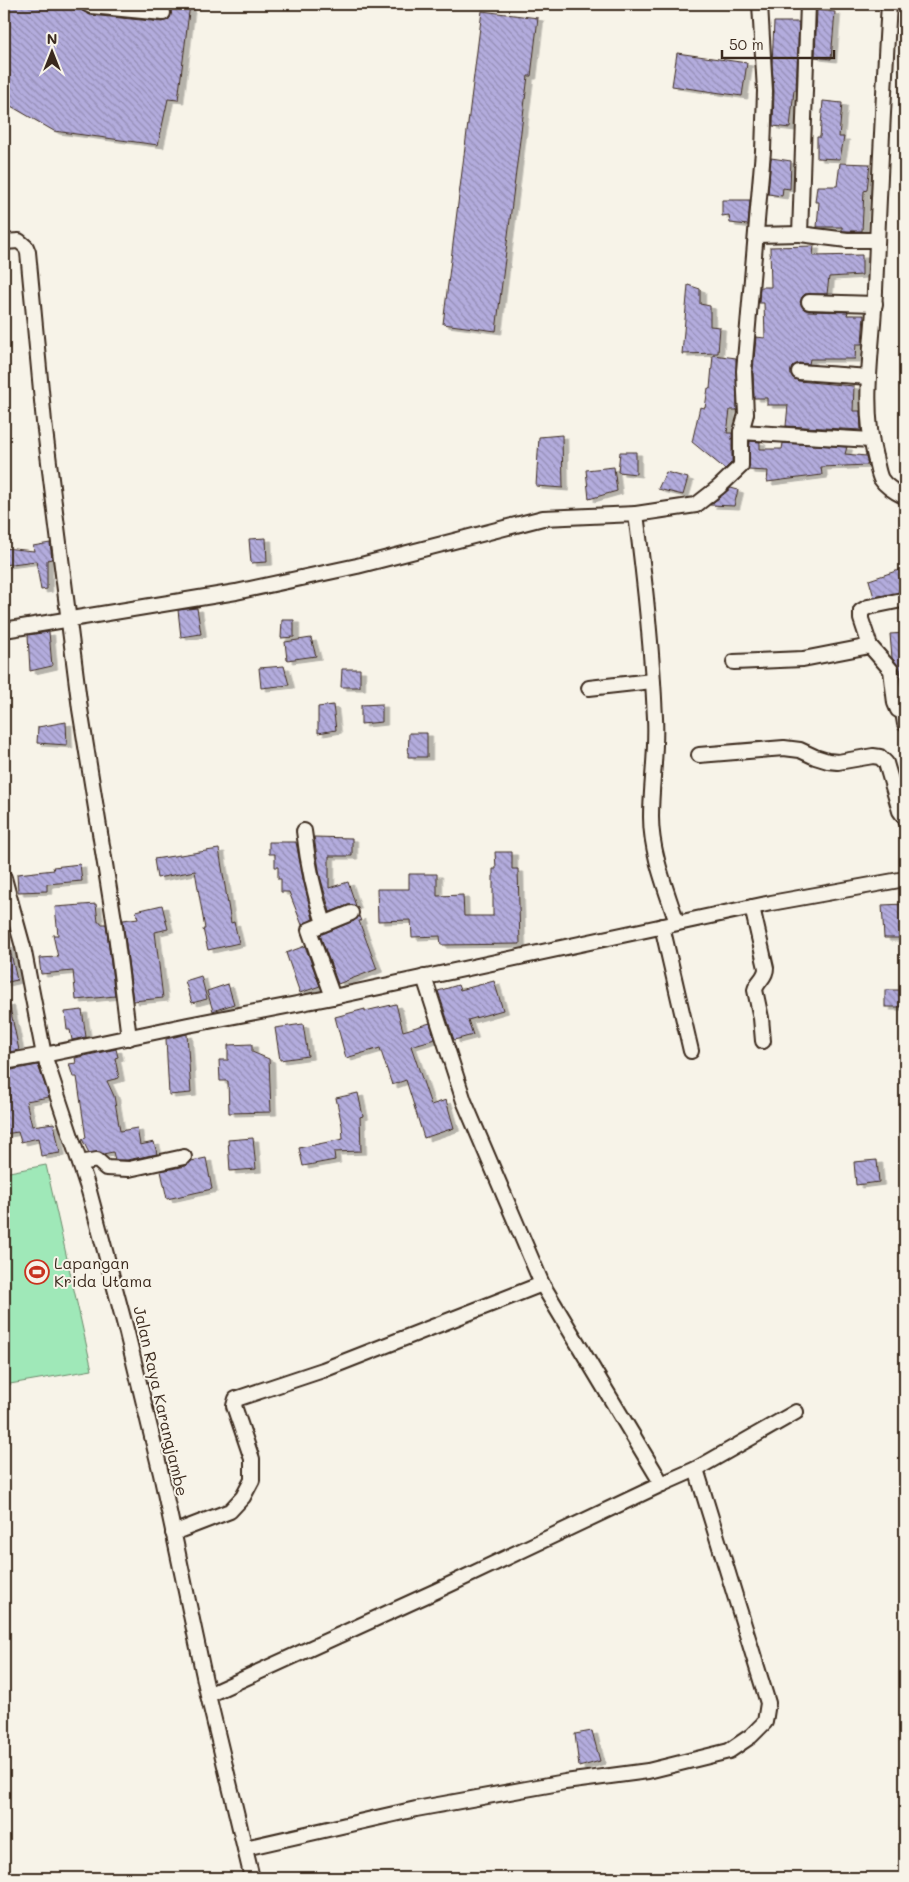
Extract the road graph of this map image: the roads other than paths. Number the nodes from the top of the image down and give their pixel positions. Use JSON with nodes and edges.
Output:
{"nodes":[{"id":1,"x":86,"y":4,"type":"edge"},
{"id":2,"x":760,"y":4,"type":"edge"},
{"id":3,"x":808,"y":4,"type":"edge"},
{"id":4,"x":889,"y":4,"type":"edge"},
{"id":5,"x":163,"y":14,"type":"dead end"},
{"id":6,"x":800,"y":234,"type":"junction"},
{"id":7,"x":756,"y":235,"type":"junction"},
{"id":8,"x":877,"y":240,"type":"junction"},
{"id":9,"x":4,"y":242,"type":"edge"},
{"id":10,"x":809,"y":302,"type":"dead end"},
{"id":11,"x":875,"y":304,"type":"junction"},
{"id":12,"x":799,"y":372,"type":"dead end"},
{"id":13,"x":869,"y":377,"type":"junction"},
{"id":14,"x":741,"y":432,"type":"junction"},
{"id":15,"x":871,"y":440,"type":"junction"},
{"id":16,"x":905,"y":497,"type":"edge"},
{"id":17,"x":636,"y":514,"type":"junction"},
{"id":18,"x":902,"y":600,"type":"dead end"},
{"id":19,"x":69,"y":619,"type":"junction"},
{"id":20,"x":4,"y":630,"type":"edge"},
{"id":21,"x":870,"y":646,"type":"junction"},
{"id":22,"x":734,"y":662,"type":"dead end"},
{"id":23,"x":652,"y":681,"type":"junction"},
{"id":24,"x":589,"y":688,"type":"dead end"},
{"id":25,"x":905,"y":716,"type":"edge"},
{"id":26,"x":699,"y":755,"type":"dead end"},
{"id":27,"x":905,"y":818,"type":"edge"},
{"id":28,"x":304,"y":831,"type":"dead end"},
{"id":29,"x":4,"y":878,"type":"edge"},
{"id":30,"x":905,"y":878,"type":"edge"},
{"id":31,"x":752,"y":907,"type":"junction"},
{"id":32,"x":352,"y":913,"type":"dead end"},
{"id":33,"x":324,"y":923,"type":"junction"},
{"id":34,"x":676,"y":923,"type":"junction"},
{"id":35,"x":662,"y":926,"type":"junction"},
{"id":36,"x":424,"y":977,"type":"junction"},
{"id":37,"x":333,"y":997,"type":"junction"},
{"id":38,"x":129,"y":1038,"type":"junction"},
{"id":39,"x":763,"y":1041,"type":"dead end"},
{"id":40,"x":691,"y":1051,"type":"dead end"},
{"id":41,"x":44,"y":1055,"type":"junction"},
{"id":42,"x":4,"y":1062,"type":"edge"},
{"id":43,"x":184,"y":1157,"type":"dead end"},
{"id":44,"x":80,"y":1163,"type":"junction"},
{"id":45,"x":542,"y":1284,"type":"junction"},
{"id":46,"x":796,"y":1412,"type":"dead end"},
{"id":47,"x":696,"y":1470,"type":"junction"},
{"id":48,"x":662,"y":1484,"type":"junction"},
{"id":49,"x":173,"y":1533,"type":"junction"},
{"id":50,"x":208,"y":1695,"type":"junction"},
{"id":51,"x":244,"y":1848,"type":"junction"},
{"id":52,"x":252,"y":1878,"type":"edge"}],
"edges":[{"from":1,"to":5,"type":"street"},
{"from":2,"to":7,"type":"street"},
{"from":3,"to":6,"type":"street"},
{"from":4,"to":8,"type":"street"},
{"from":6,"to":7,"type":"street"},
{"from":6,"to":8,"type":"street"},
{"from":7,"to":14,"type":"street"},
{"from":8,"to":11,"type":"street"},
{"from":9,"to":19,"type":"street"},
{"from":10,"to":11,"type":"street"},
{"from":11,"to":13,"type":"street"},
{"from":12,"to":13,"type":"street"},
{"from":13,"to":15,"type":"street"},
{"from":14,"to":15,"type":"street"},
{"from":14,"to":17,"type":"street"},
{"from":15,"to":16,"type":"street"},
{"from":17,"to":19,"type":"street"},
{"from":17,"to":23,"type":"street"},
{"from":18,"to":21,"type":"street"},
{"from":19,"to":20,"type":"street"},
{"from":19,"to":38,"type":"street"},
{"from":21,"to":22,"type":"street"},
{"from":21,"to":25,"type":"street"},
{"from":23,"to":24,"type":"street"},
{"from":23,"to":34,"type":"street"},
{"from":26,"to":27,"type":"street"},
{"from":28,"to":33,"type":"street"},
{"from":29,"to":41,"type":"street","name":"Jalan Raya Karangjambe"},
{"from":30,"to":31,"type":"street"},
{"from":31,"to":34,"type":"street"},
{"from":31,"to":39,"type":"street"},
{"from":32,"to":33,"type":"street"},
{"from":33,"to":37,"type":"street"},
{"from":34,"to":35,"type":"street"},
{"from":35,"to":36,"type":"street"},
{"from":35,"to":40,"type":"street"},
{"from":36,"to":37,"type":"street"},
{"from":36,"to":45,"type":"street"},
{"from":37,"to":38,"type":"street"},
{"from":38,"to":41,"type":"street"},
{"from":41,"to":42,"type":"street"},
{"from":41,"to":44,"type":"street","name":"Jalan Raya Karangjambe"},
{"from":43,"to":44,"type":"street"},
{"from":44,"to":49,"type":"street","name":"Jalan Raya Karangjambe"},
{"from":45,"to":48,"type":"street"},
{"from":45,"to":49,"type":"street"},
{"from":46,"to":47,"type":"street"},
{"from":47,"to":48,"type":"street"},
{"from":47,"to":51,"type":"street"},
{"from":48,"to":50,"type":"street"},
{"from":49,"to":50,"type":"street","name":"Jalan Raya Karangjambe"},
{"from":50,"to":51,"type":"street","name":"Jalan Raya Karangjambe"},
{"from":51,"to":52,"type":"street","name":"Jalan Raya Karangjambe"}]}
